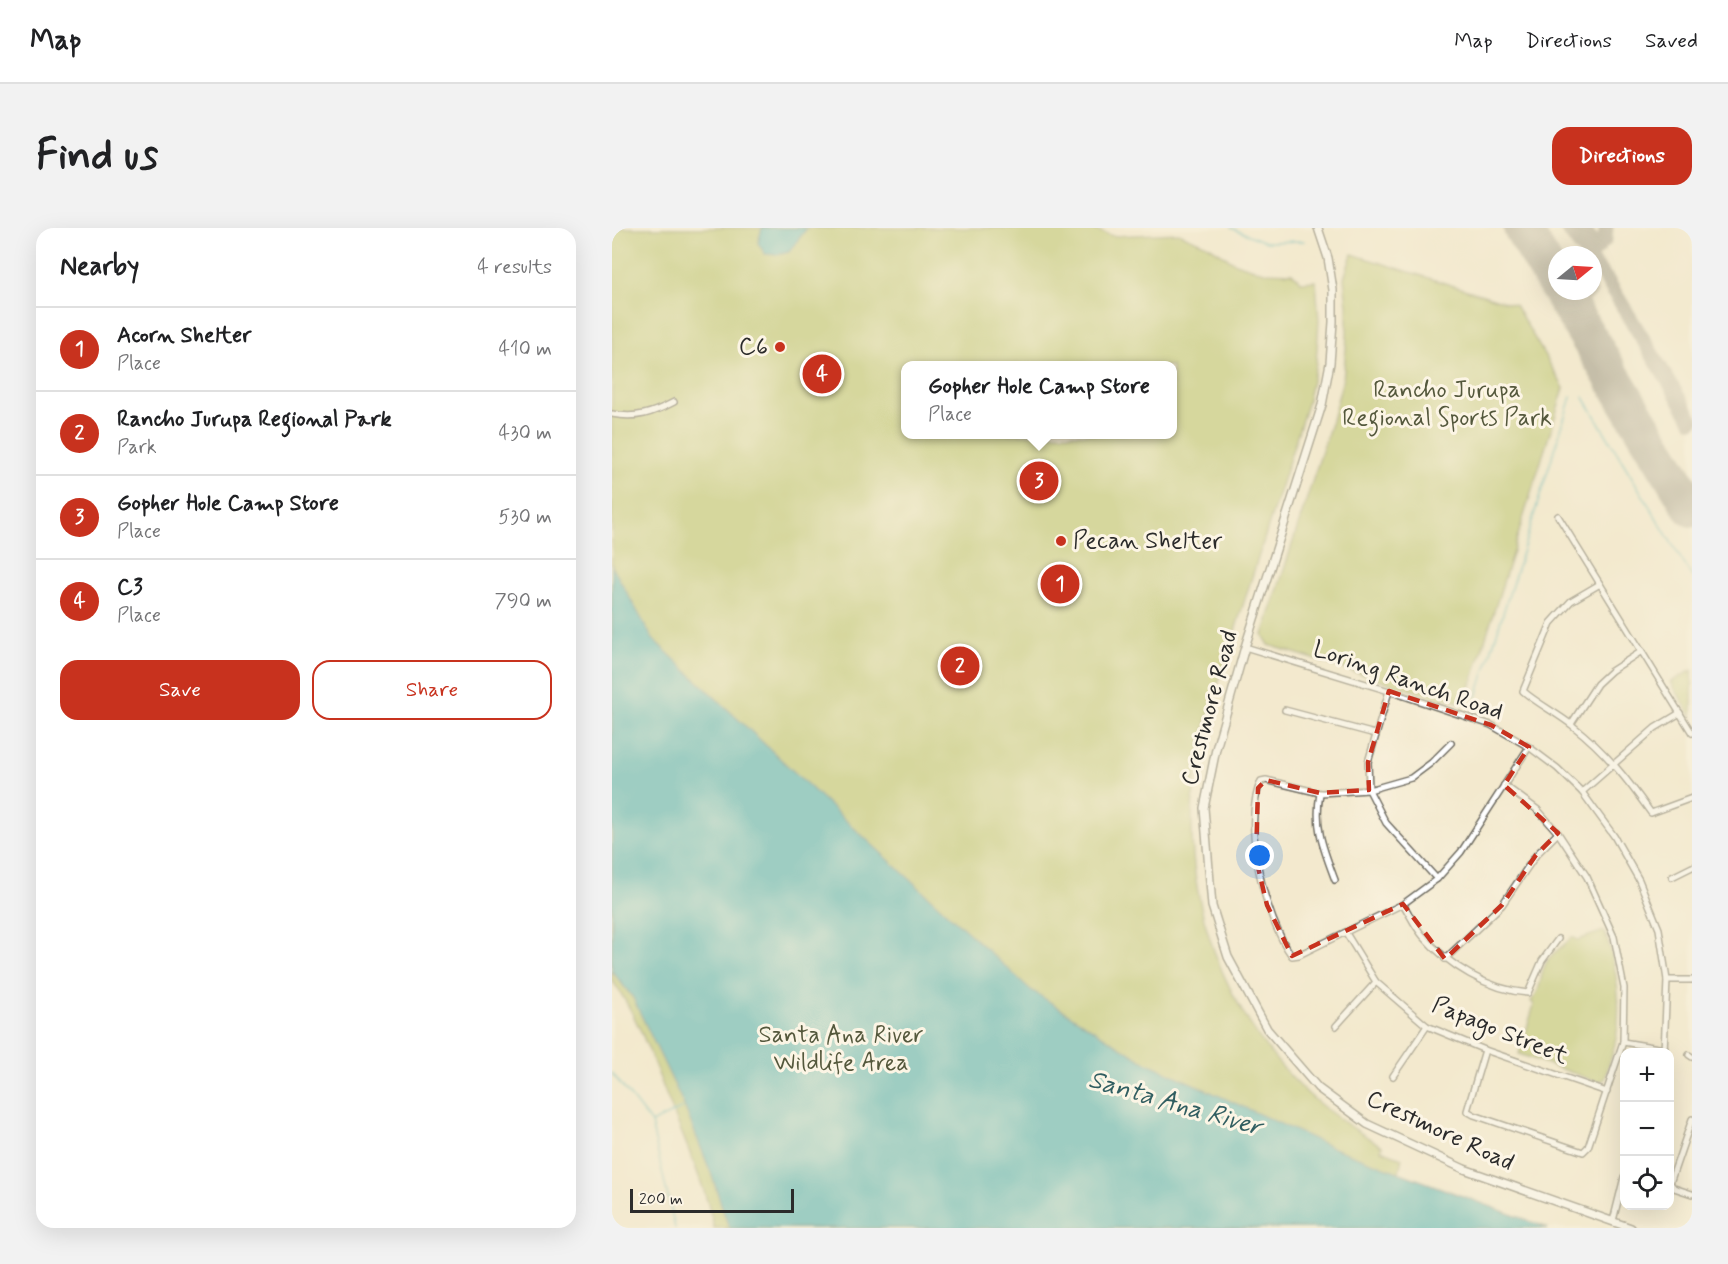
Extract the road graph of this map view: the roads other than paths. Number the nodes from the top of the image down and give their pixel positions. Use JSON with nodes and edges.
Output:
{"nodes":[{"id":1,"x":1318,"y":228,"type":"edge"},
{"id":2,"x":674,"y":402,"type":"dead end"},
{"id":3,"x":612,"y":414,"type":"edge"},
{"id":4,"x":1558,"y":516,"type":"dead end"},
{"id":5,"x":1600,"y":584,"type":"junction"},
{"id":6,"x":1245,"y":646,"type":"junction"},
{"id":7,"x":1642,"y":651,"type":"junction"},
{"id":8,"x":1389,"y":691,"type":"junction"},
{"id":9,"x":1285,"y":710,"type":"dead end"},
{"id":10,"x":1680,"y":713,"type":"junction"},
{"id":11,"x":1571,"y":724,"type":"junction"},
{"id":12,"x":1692,"y":733,"type":"edge"},
{"id":13,"x":1375,"y":734,"type":"junction"},
{"id":14,"x":1451,"y":743,"type":"dead end"},
{"id":15,"x":1529,"y":747,"type":"junction"},
{"id":16,"x":1615,"y":764,"type":"junction"},
{"id":17,"x":1504,"y":785,"type":"junction"},
{"id":18,"x":1369,"y":790,"type":"junction"},
{"id":19,"x":1582,"y":792,"type":"junction"},
{"id":20,"x":1320,"y":793,"type":"junction"},
{"id":21,"x":1692,"y":798,"type":"edge"},
{"id":22,"x":1558,"y":833,"type":"junction"},
{"id":23,"x":1692,"y":867,"type":"edge"},
{"id":24,"x":1672,"y":877,"type":"dead end"},
{"id":25,"x":1437,"y":879,"type":"junction"},
{"id":26,"x":1335,"y":880,"type":"dead end"},
{"id":27,"x":1403,"y":904,"type":"junction"},
{"id":28,"x":1346,"y":933,"type":"junction"},
{"id":29,"x":1558,"y":939,"type":"dead end"},
{"id":30,"x":1445,"y":959,"type":"junction"},
{"id":31,"x":1667,"y":980,"type":"junction"},
{"id":32,"x":1692,"y":980,"type":"edge"},
{"id":33,"x":1376,"y":982,"type":"junction"},
{"id":34,"x":1336,"y":1026,"type":"dead end"},
{"id":35,"x":1427,"y":1026,"type":"junction"},
{"id":36,"x":1623,"y":1042,"type":"junction"},
{"id":37,"x":1650,"y":1048,"type":"edge"},
{"id":38,"x":1664,"y":1048,"type":"edge"},
{"id":39,"x":1485,"y":1050,"type":"junction"},
{"id":40,"x":1393,"y":1076,"type":"dead end"},
{"id":41,"x":1607,"y":1092,"type":"junction"},
{"id":42,"x":1692,"y":1119,"type":"edge"},
{"id":43,"x":1674,"y":1171,"type":"edge"},
{"id":44,"x":1674,"y":1188,"type":"edge"},
{"id":45,"x":1620,"y":1193,"type":"edge"},
{"id":46,"x":1692,"y":1194,"type":"edge"},
{"id":47,"x":1613,"y":1221,"type":"junction"},
{"id":48,"x":1630,"y":1228,"type":"edge"}],
"edges":[{"from":1,"to":6,"type":"street","name":"Crestmore Road"},
{"from":2,"to":3,"type":"street"},
{"from":4,"to":5,"type":"street"},
{"from":5,"to":7,"type":"street"},
{"from":5,"to":11,"type":"street"},
{"from":6,"to":8,"type":"street","name":"Loring Ranch Road"},
{"from":6,"to":47,"type":"street","name":"Crestmore Road"},
{"from":7,"to":10,"type":"street"},
{"from":7,"to":11,"type":"street"},
{"from":8,"to":13,"type":"street"},
{"from":8,"to":15,"type":"street","name":"Loring Ranch Road"},
{"from":9,"to":13,"type":"street"},
{"from":10,"to":12,"type":"street"},
{"from":10,"to":16,"type":"street"},
{"from":11,"to":16,"type":"street"},
{"from":13,"to":18,"type":"street"},
{"from":14,"to":18,"type":"street"},
{"from":15,"to":17,"type":"street"},
{"from":15,"to":19,"type":"street","name":"Loring Ranch Road"},
{"from":16,"to":19,"type":"street"},
{"from":16,"to":21,"type":"street"},
{"from":17,"to":22,"type":"street"},
{"from":17,"to":25,"type":"street"},
{"from":18,"to":20,"type":"street"},
{"from":18,"to":25,"type":"street"},
{"from":19,"to":31,"type":"street","name":"Loring Ranch Road"},
{"from":20,"to":26,"type":"street"},
{"from":20,"to":28,"type":"street"},
{"from":22,"to":30,"type":"street"},
{"from":22,"to":36,"type":"street"},
{"from":23,"to":24,"type":"street"},
{"from":25,"to":27,"type":"street"},
{"from":27,"to":28,"type":"street"},
{"from":27,"to":30,"type":"street"},
{"from":28,"to":33,"type":"street","name":"Papago Street"},
{"from":29,"to":30,"type":"street"},
{"from":31,"to":32,"type":"street"},
{"from":31,"to":38,"type":"street","name":"Loring Ranch Road"},
{"from":33,"to":34,"type":"street"},
{"from":33,"to":35,"type":"street","name":"Papago Street"},
{"from":35,"to":39,"type":"street","name":"Papago Street"},
{"from":35,"to":40,"type":"street"},
{"from":36,"to":37,"type":"street"},
{"from":36,"to":41,"type":"street"},
{"from":39,"to":41,"type":"street","name":"Papago Street"},
{"from":39,"to":41,"type":"street"},
{"from":42,"to":43,"type":"street"},
{"from":44,"to":46,"type":"street"},
{"from":45,"to":47,"type":"street"},
{"from":47,"to":48,"type":"street","name":"Crestmore Road"}]}
